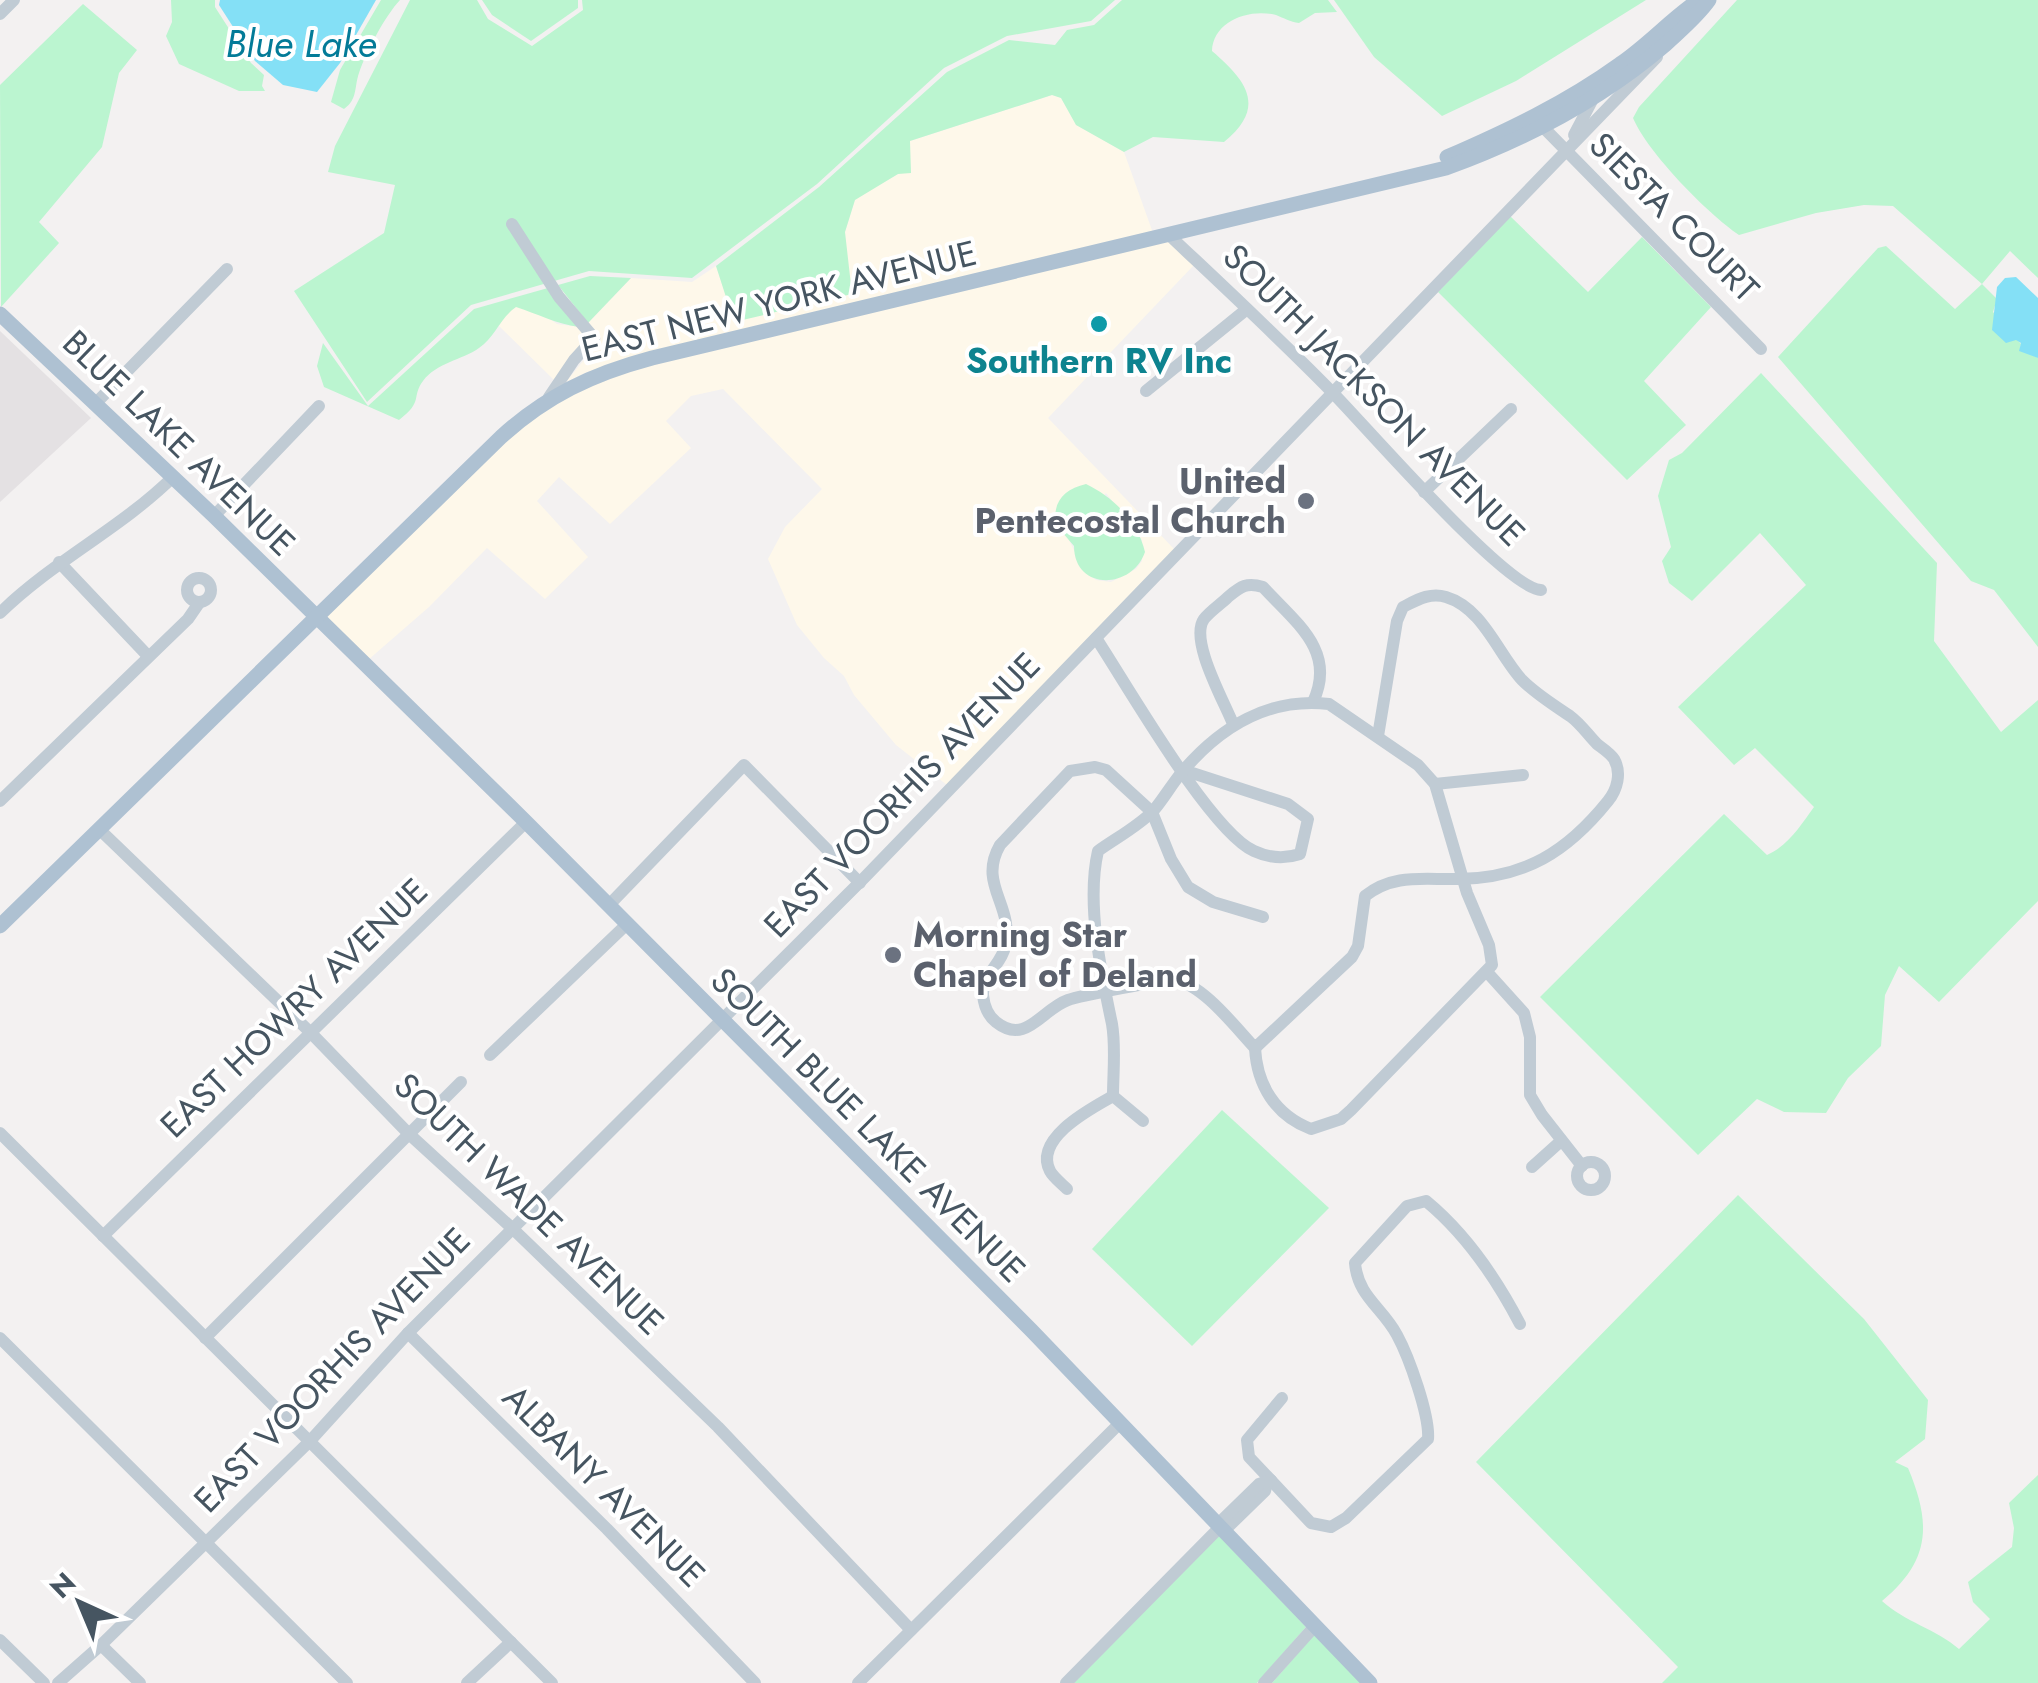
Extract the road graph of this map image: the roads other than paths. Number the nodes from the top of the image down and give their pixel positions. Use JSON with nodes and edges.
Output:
{"nodes":[{"id":1,"x":14,"y":0,"type":"edge"},
{"id":2,"x":1699,"y":0,"type":"edge"},
{"id":3,"x":1709,"y":0,"type":"edge"},
{"id":4,"x":0,"y":14,"type":"edge"},
{"id":5,"x":1682,"y":29,"type":"junction"},
{"id":6,"x":1620,"y":64,"type":"junction"},
{"id":7,"x":1594,"y":98,"type":"junction"},
{"id":8,"x":1524,"y":122,"type":"junction"},
{"id":9,"x":1543,"y":128,"type":"junction"},
{"id":10,"x":1566,"y":150,"type":"junction"},
{"id":11,"x":1417,"y":173,"type":"junction"},
{"id":12,"x":512,"y":224,"type":"dead end"},
{"id":13,"x":1169,"y":235,"type":"junction"},
{"id":14,"x":228,"y":269,"type":"dead end"},
{"id":15,"x":1248,"y":309,"type":"junction"},
{"id":16,"x":0,"y":314,"type":"edge"},
{"id":17,"x":1761,"y":349,"type":"dead end"},
{"id":18,"x":1146,"y":391,"type":"dead end"},
{"id":19,"x":1334,"y":394,"type":"junction"},
{"id":20,"x":549,"y":398,"type":"junction"},
{"id":21,"x":96,"y":404,"type":"junction"},
{"id":22,"x":318,"y":406,"type":"dead end"},
{"id":23,"x":1511,"y":409,"type":"dead end"},
{"id":24,"x":173,"y":478,"type":"junction"},
{"id":25,"x":1424,"y":492,"type":"junction"},
{"id":26,"x":214,"y":516,"type":"junction"},
{"id":27,"x":59,"y":562,"type":"junction"},
{"id":28,"x":1541,"y":590,"type":"dead end"},
{"id":29,"x":198,"y":602,"type":"dead end"},
{"id":30,"x":0,"y":612,"type":"edge"},
{"id":31,"x":316,"y":617,"type":"junction"},
{"id":32,"x":1096,"y":638,"type":"junction"},
{"id":33,"x":148,"y":656,"type":"junction"},
{"id":34,"x":1313,"y":702,"type":"junction"},
{"id":35,"x":1233,"y":724,"type":"junction"},
{"id":36,"x":1378,"y":736,"type":"junction"},
{"id":37,"x":1183,"y":770,"type":"junction"},
{"id":38,"x":1523,"y":775,"type":"dead end"},
{"id":39,"x":1435,"y":784,"type":"junction"},
{"id":40,"x":0,"y":801,"type":"edge"},
{"id":41,"x":1152,"y":812,"type":"junction"},
{"id":42,"x":526,"y":822,"type":"junction"},
{"id":43,"x":100,"y":829,"type":"junction"},
{"id":44,"x":1463,"y":880,"type":"junction"},
{"id":45,"x":860,"y":883,"type":"junction"},
{"id":46,"x":609,"y":905,"type":"junction"},
{"id":47,"x":1263,"y":917,"type":"dead end"},
{"id":48,"x":627,"y":924,"type":"junction"},
{"id":49,"x":0,"y":926,"type":"edge"},
{"id":50,"x":1487,"y":972,"type":"junction"},
{"id":51,"x":1104,"y":994,"type":"junction"},
{"id":52,"x":722,"y":1022,"type":"junction"},
{"id":53,"x":311,"y":1033,"type":"junction"},
{"id":54,"x":1255,"y":1048,"type":"junction"},
{"id":55,"x":490,"y":1055,"type":"dead end"},
{"id":56,"x":461,"y":1082,"type":"dead end"},
{"id":57,"x":1114,"y":1096,"type":"junction"},
{"id":58,"x":1143,"y":1121,"type":"dead end"},
{"id":59,"x":0,"y":1133,"type":"edge"},
{"id":60,"x":409,"y":1134,"type":"junction"},
{"id":61,"x":1562,"y":1141,"type":"junction"},
{"id":62,"x":1582,"y":1166,"type":"dead end"},
{"id":63,"x":1532,"y":1167,"type":"dead end"},
{"id":64,"x":1067,"y":1189,"type":"dead end"},
{"id":65,"x":513,"y":1229,"type":"junction"},
{"id":66,"x":103,"y":1236,"type":"junction"},
{"id":67,"x":1520,"y":1324,"type":"dead end"},
{"id":68,"x":408,"y":1333,"type":"junction"},
{"id":69,"x":0,"y":1338,"type":"edge"},
{"id":70,"x":206,"y":1338,"type":"junction"},
{"id":71,"x":1282,"y":1398,"type":"dead end"},
{"id":72,"x":1119,"y":1424,"type":"junction"},
{"id":73,"x":310,"y":1441,"type":"junction"},
{"id":74,"x":1269,"y":1482,"type":"junction"},
{"id":75,"x":1220,"y":1527,"type":"junction"},
{"id":76,"x":205,"y":1542,"type":"junction"},
{"id":77,"x":1314,"y":1628,"type":"junction"},
{"id":78,"x":911,"y":1630,"type":"junction"},
{"id":79,"x":0,"y":1640,"type":"edge"},
{"id":80,"x":510,"y":1642,"type":"junction"},
{"id":81,"x":102,"y":1645,"type":"junction"},
{"id":82,"x":44,"y":1683,"type":"edge"},
{"id":83,"x":58,"y":1683,"type":"edge"},
{"id":84,"x":140,"y":1683,"type":"edge"},
{"id":85,"x":347,"y":1683,"type":"edge"},
{"id":86,"x":467,"y":1683,"type":"edge"},
{"id":87,"x":552,"y":1683,"type":"edge"},
{"id":88,"x":755,"y":1683,"type":"edge"},
{"id":89,"x":858,"y":1683,"type":"edge"},
{"id":90,"x":1066,"y":1683,"type":"edge"},
{"id":91,"x":1264,"y":1683,"type":"edge"},
{"id":92,"x":1370,"y":1683,"type":"edge"}],
"edges":[{"from":1,"to":4,"type":"street"},
{"from":2,"to":6,"type":"main road","name":"EAST NEW YORK AVENUE"},
{"from":3,"to":5,"type":"main road","name":"EAST NEW YORK AVENUE"},
{"from":5,"to":7,"type":"main road","name":"EAST NEW YORK AVENUE"},
{"from":5,"to":10,"type":"street","name":"EAST VOORHIS AVENUE"},
{"from":6,"to":7,"type":"street","name":"EAST VOORHIS AVENUE"},
{"from":6,"to":8,"type":"main road","name":"EAST NEW YORK AVENUE"},
{"from":7,"to":9,"type":"main road","name":"EAST NEW YORK AVENUE"},
{"from":7,"to":10,"type":"street","name":"EAST VOORHIS AVENUE"},
{"from":8,"to":9,"type":"main road"},
{"from":8,"to":11,"type":"main road","name":"EAST NEW YORK AVENUE"},
{"from":9,"to":10,"type":"street","name":"SIESTA COURT"},
{"from":9,"to":11,"type":"main road","name":"EAST NEW YORK AVENUE"},
{"from":10,"to":17,"type":"street","name":"SIESTA COURT"},
{"from":10,"to":19,"type":"street","name":"EAST VOORHIS AVENUE"},
{"from":11,"to":13,"type":"main road","name":"EAST NEW YORK AVENUE"},
{"from":12,"to":20,"type":"street"},
{"from":13,"to":15,"type":"street","name":"SOUTH JACKSON AVENUE"},
{"from":13,"to":20,"type":"main road","name":"EAST NEW YORK AVENUE"},
{"from":14,"to":21,"type":"street"},
{"from":15,"to":18,"type":"street"},
{"from":15,"to":19,"type":"street","name":"SOUTH JACKSON AVENUE"},
{"from":16,"to":21,"type":"main road","name":"BLUE LAKE AVENUE"},
{"from":19,"to":25,"type":"street","name":"SOUTH JACKSON AVENUE"},
{"from":19,"to":32,"type":"street","name":"EAST VOORHIS AVENUE"},
{"from":20,"to":31,"type":"main road","name":"EAST NEW YORK AVENUE"},
{"from":21,"to":24,"type":"main road","name":"BLUE LAKE AVENUE"},
{"from":22,"to":26,"type":"street"},
{"from":23,"to":25,"type":"street"},
{"from":24,"to":26,"type":"main road","name":"BLUE LAKE AVENUE"},
{"from":24,"to":27,"type":"street"},
{"from":25,"to":28,"type":"street","name":"SOUTH JACKSON AVENUE"},
{"from":26,"to":31,"type":"main road","name":"BLUE LAKE AVENUE"},
{"from":27,"to":30,"type":"street"},
{"from":27,"to":33,"type":"street"},
{"from":29,"to":33,"type":"street"},
{"from":31,"to":42,"type":"main road","name":"SOUTH BLUE LAKE AVENUE"},
{"from":31,"to":43,"type":"main road","name":"EAST NEW YORK AVENUE"},
{"from":32,"to":37,"type":"street"},
{"from":32,"to":45,"type":"street","name":"EAST VOORHIS AVENUE"},
{"from":33,"to":40,"type":"street"},
{"from":34,"to":35,"type":"street"},
{"from":34,"to":35,"type":"street"},
{"from":34,"to":36,"type":"street"},
{"from":35,"to":37,"type":"street"},
{"from":36,"to":39,"type":"street"},
{"from":36,"to":44,"type":"street"},
{"from":37,"to":37,"type":"street"},
{"from":37,"to":41,"type":"street"},
{"from":38,"to":39,"type":"street"},
{"from":39,"to":44,"type":"street"},
{"from":41,"to":47,"type":"street"},
{"from":41,"to":51,"type":"street"},
{"from":41,"to":51,"type":"street"},
{"from":42,"to":46,"type":"main road","name":"SOUTH BLUE LAKE AVENUE"},
{"from":42,"to":53,"type":"street","name":"EAST HOWRY AVENUE"},
{"from":43,"to":49,"type":"main road","name":"EAST NEW YORK AVENUE"},
{"from":43,"to":53,"type":"street","name":"SOUTH WADE AVENUE"},
{"from":44,"to":50,"type":"street"},
{"from":44,"to":54,"type":"street"},
{"from":45,"to":46,"type":"street"},
{"from":45,"to":52,"type":"street","name":"EAST VOORHIS AVENUE"},
{"from":46,"to":48,"type":"main road","name":"SOUTH BLUE LAKE AVENUE"},
{"from":48,"to":52,"type":"main road","name":"SOUTH BLUE LAKE AVENUE"},
{"from":48,"to":55,"type":"street"},
{"from":50,"to":54,"type":"street"},
{"from":50,"to":61,"type":"street"},
{"from":51,"to":54,"type":"street"},
{"from":51,"to":57,"type":"street"},
{"from":52,"to":65,"type":"street","name":"EAST VOORHIS AVENUE"},
{"from":52,"to":72,"type":"main road","name":"SOUTH BLUE LAKE AVENUE"},
{"from":53,"to":60,"type":"street","name":"SOUTH WADE AVENUE"},
{"from":53,"to":66,"type":"street","name":"EAST HOWRY AVENUE"},
{"from":56,"to":60,"type":"street"},
{"from":57,"to":58,"type":"street"},
{"from":57,"to":64,"type":"street"},
{"from":59,"to":66,"type":"street"},
{"from":60,"to":65,"type":"street","name":"SOUTH WADE AVENUE"},
{"from":60,"to":70,"type":"street"},
{"from":61,"to":62,"type":"street"},
{"from":61,"to":63,"type":"street"},
{"from":65,"to":68,"type":"street","name":"EAST VOORHIS AVENUE"},
{"from":65,"to":78,"type":"street","name":"SOUTH WADE AVENUE"},
{"from":66,"to":70,"type":"street"},
{"from":67,"to":74,"type":"street"},
{"from":68,"to":73,"type":"street","name":"EAST VOORHIS AVENUE"},
{"from":68,"to":88,"type":"street","name":"ALBANY AVENUE"},
{"from":69,"to":76,"type":"street"},
{"from":70,"to":73,"type":"street"},
{"from":71,"to":74,"type":"street"},
{"from":72,"to":75,"type":"main road","name":"SOUTH BLUE LAKE AVENUE"},
{"from":72,"to":78,"type":"street"},
{"from":73,"to":76,"type":"street","name":"EAST VOORHIS AVENUE"},
{"from":73,"to":80,"type":"street"},
{"from":74,"to":75,"type":"street"},
{"from":75,"to":77,"type":"main road","name":"SOUTH BLUE LAKE AVENUE"},
{"from":75,"to":90,"type":"street"},
{"from":76,"to":81,"type":"street","name":"EAST VOORHIS AVENUE"},
{"from":76,"to":85,"type":"street"},
{"from":77,"to":91,"type":"street"},
{"from":77,"to":92,"type":"main road","name":"SOUTH BLUE LAKE AVENUE"},
{"from":78,"to":89,"type":"street"},
{"from":79,"to":82,"type":"street"},
{"from":80,"to":86,"type":"street"},
{"from":80,"to":87,"type":"street"},
{"from":81,"to":83,"type":"street","name":"EAST VOORHIS AVENUE"},
{"from":81,"to":84,"type":"street"}]}
